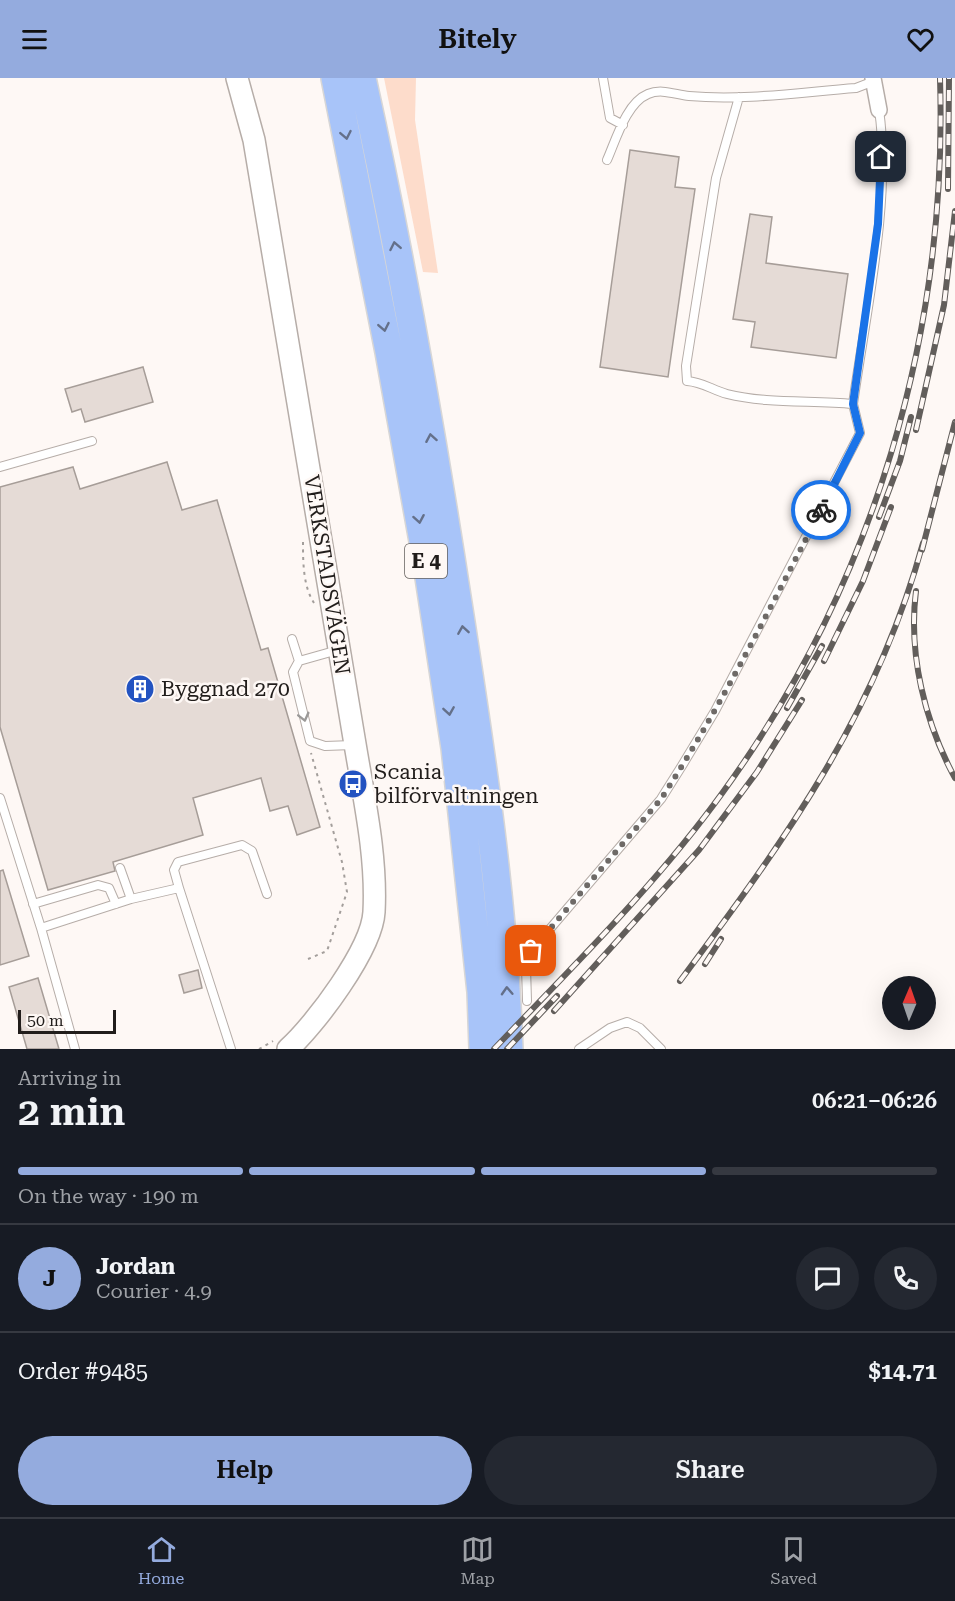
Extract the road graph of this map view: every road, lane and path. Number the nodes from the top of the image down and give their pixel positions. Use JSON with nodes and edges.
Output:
{"nodes":[{"id":1,"x":237,"y":78,"type":"edge"},
{"id":2,"x":335,"y":78,"type":"edge"},
{"id":3,"x":362,"y":78,"type":"edge"},
{"id":4,"x":603,"y":78,"type":"edge"},
{"id":5,"x":874,"y":80,"type":"edge"},
{"id":6,"x":739,"y":97,"type":"junction"},
{"id":7,"x":879,"y":110,"type":"joint"},
{"id":8,"x":623,"y":126,"type":"junction"},
{"id":9,"x":608,"y":160,"type":"dead end"},
{"id":10,"x":853,"y":404,"type":"junction"},
{"id":11,"x":92,"y":441,"type":"dead end"},
{"id":12,"x":0,"y":468,"type":"edge"},
{"id":13,"x":303,"y":536,"type":"dead end"},
{"id":14,"x":315,"y":605,"type":"dead end"},
{"id":15,"x":292,"y":639,"type":"dead end"},
{"id":16,"x":339,"y":650,"type":"junction"},
{"id":17,"x":299,"y":661,"type":"junction"},
{"id":18,"x":310,"y":741,"type":"junction"},
{"id":19,"x":355,"y":744,"type":"junction"},
{"id":20,"x":0,"y":798,"type":"edge"},
{"id":21,"x":120,"y":868,"type":"dead end"},
{"id":22,"x":179,"y":888,"type":"junction"},
{"id":23,"x":267,"y":894,"type":"dead end"},
{"id":24,"x":131,"y":899,"type":"junction"},
{"id":25,"x":33,"y":904,"type":"junction"},
{"id":26,"x":116,"y":904,"type":"junction"},
{"id":27,"x":41,"y":928,"type":"junction"},
{"id":28,"x":308,"y":960,"type":"dead end"},
{"id":29,"x":527,"y":1001,"type":"dead end"},
{"id":30,"x":283,"y":1043,"type":"edge"},
{"id":31,"x":75,"y":1049,"type":"edge"},
{"id":32,"x":231,"y":1049,"type":"edge"},
{"id":33,"x":259,"y":1049,"type":"edge"},
{"id":34,"x":483,"y":1049,"type":"edge"},
{"id":35,"x":509,"y":1049,"type":"edge"},
{"id":36,"x":579,"y":1049,"type":"edge"},
{"id":37,"x":661,"y":1049,"type":"edge"}],
"edges":[{"from":1,"to":16,"type":"main road","name":"VERKSTADSVÄGEN"},
{"from":2,"to":34,"type":"highway","number":"E 4","one_way":true},
{"from":35,"to":3,"type":"highway","number":"E 4","one_way":true},
{"from":4,"to":8,"type":"lane"},
{"from":5,"to":6,"type":"lane"},
{"from":5,"to":7,"type":"street"},
{"from":6,"to":8,"type":"lane"},
{"from":6,"to":10,"type":"lane"},
{"from":7,"to":10,"type":"lane"},
{"from":8,"to":9,"type":"lane"},
{"from":10,"to":29,"type":"lane"},
{"from":11,"to":12,"type":"lane"},
{"from":13,"to":14,"type":"path"},
{"from":15,"to":17,"type":"lane"},
{"from":16,"to":17,"type":"lane"},
{"from":16,"to":19,"type":"main road","name":"VERKSTADSVÄGEN"},
{"from":17,"to":18,"type":"lane","one_way":true},
{"from":18,"to":19,"type":"lane"},
{"from":18,"to":28,"type":"path"},
{"from":19,"to":30,"type":"main road","name":"VERKSTADSVÄGEN"},
{"from":20,"to":25,"type":"lane"},
{"from":21,"to":24,"type":"lane"},
{"from":22,"to":23,"type":"lane"},
{"from":22,"to":24,"type":"lane"},
{"from":22,"to":32,"type":"lane"},
{"from":24,"to":26,"type":"lane"},
{"from":25,"to":26,"type":"lane"},
{"from":25,"to":27,"type":"lane"},
{"from":26,"to":27,"type":"lane"},
{"from":27,"to":31,"type":"lane"},
{"from":30,"to":33,"type":"path"},
{"from":36,"to":37,"type":"lane"}]}
